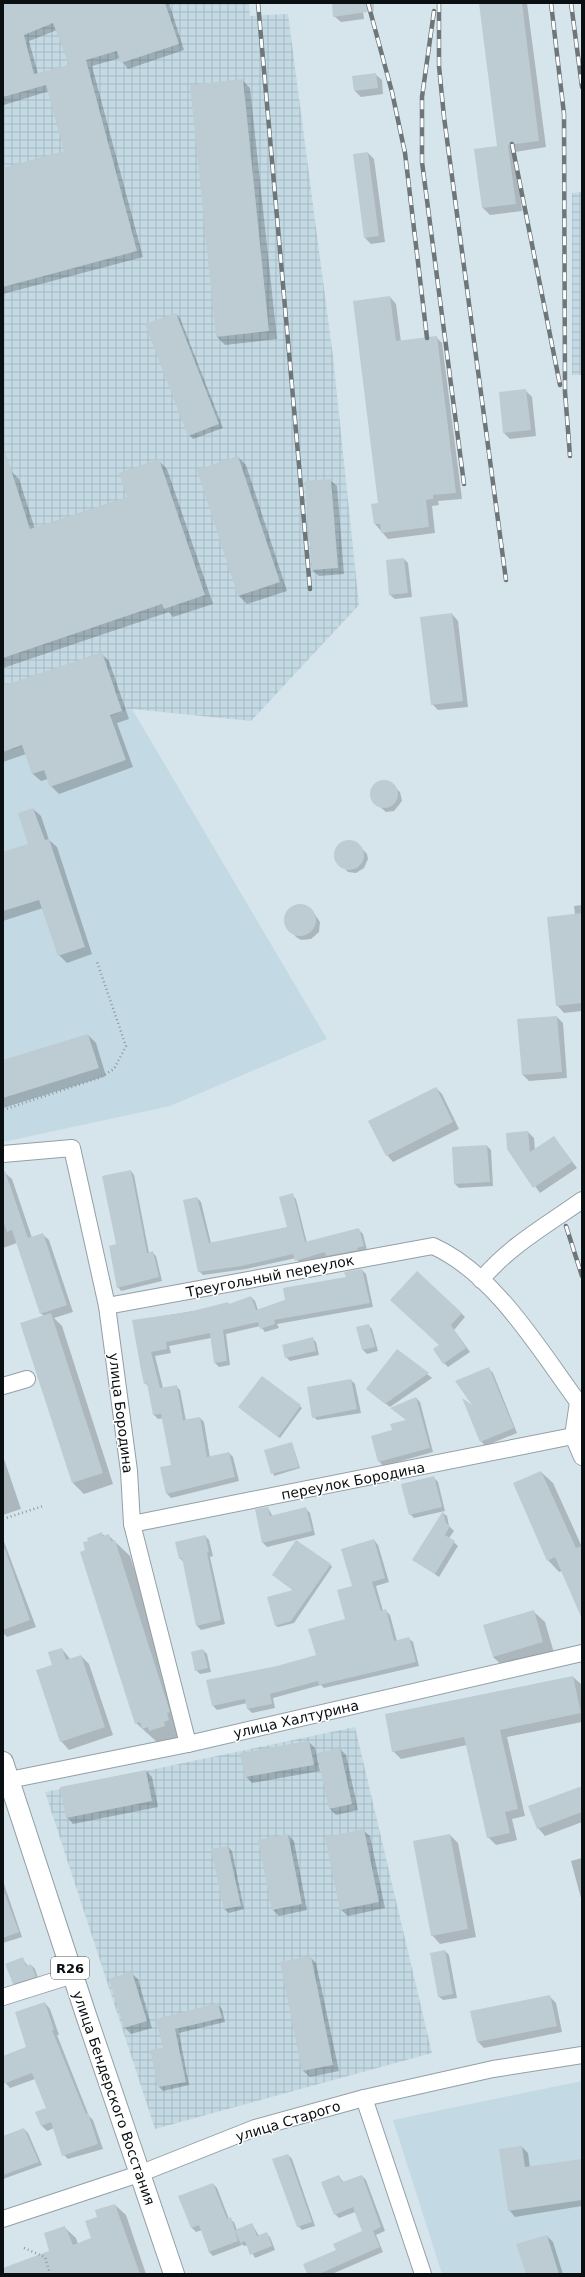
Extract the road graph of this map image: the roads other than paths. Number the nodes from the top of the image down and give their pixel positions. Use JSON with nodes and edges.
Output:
{"nodes":[{"id":1,"x":3,"y":1154,"type":"edge"},
{"id":2,"x":582,"y":1200,"type":"edge"},
{"id":3,"x":481,"y":1280,"type":"junction"},
{"id":4,"x":107,"y":1306,"type":"junction"},
{"id":5,"x":27,"y":1379,"type":"dead end"},
{"id":6,"x":3,"y":1386,"type":"edge"},
{"id":7,"x":573,"y":1436,"type":"junction"},
{"id":8,"x":582,"y":1457,"type":"edge"},
{"id":9,"x":132,"y":1524,"type":"junction"},
{"id":10,"x":582,"y":1653,"type":"edge"},
{"id":11,"x":188,"y":1744,"type":"junction"},
{"id":12,"x":6,"y":1771,"type":"edge"},
{"id":13,"x":73,"y":1975,"type":"junction"},
{"id":14,"x":3,"y":1997,"type":"edge"},
{"id":15,"x":582,"y":2055,"type":"edge"},
{"id":16,"x":364,"y":2098,"type":"junction"},
{"id":17,"x":139,"y":2174,"type":"junction"},
{"id":18,"x":3,"y":2219,"type":"edge"},
{"id":19,"x":174,"y":2274,"type":"edge"},
{"id":20,"x":423,"y":2274,"type":"edge"}],
"edges":[{"from":1,"to":4,"type":"street","name":"улица Бородина"},
{"from":2,"to":3,"type":"street"},
{"from":3,"to":4,"type":"street","name":"Треугольный переулок"},
{"from":3,"to":7,"type":"street"},
{"from":4,"to":9,"type":"street","name":"улица Бородина"},
{"from":5,"to":6,"type":"street"},
{"from":7,"to":8,"type":"street"},
{"from":7,"to":9,"type":"street","name":"переулок Бородина"},
{"from":9,"to":11,"type":"street","name":"улица Бородина"},
{"from":10,"to":11,"type":"street","name":"улица Халтурина"},
{"from":11,"to":12,"type":"street","name":"улица Халтурина"},
{"from":12,"to":13,"type":"main road","name":"улица Бендерского Восстания","number":"R26"},
{"from":13,"to":14,"type":"street"},
{"from":13,"to":17,"type":"main road","name":"улица Бендерского Восстания","number":"R26"},
{"from":15,"to":16,"type":"street","name":"улица Старого"},
{"from":16,"to":17,"type":"street","name":"улица Старого"},
{"from":16,"to":20,"type":"street"},
{"from":17,"to":18,"type":"street","name":"улица Старого"},
{"from":17,"to":19,"type":"main road","name":"улица Бендерского Восстания","number":"R26"}]}
